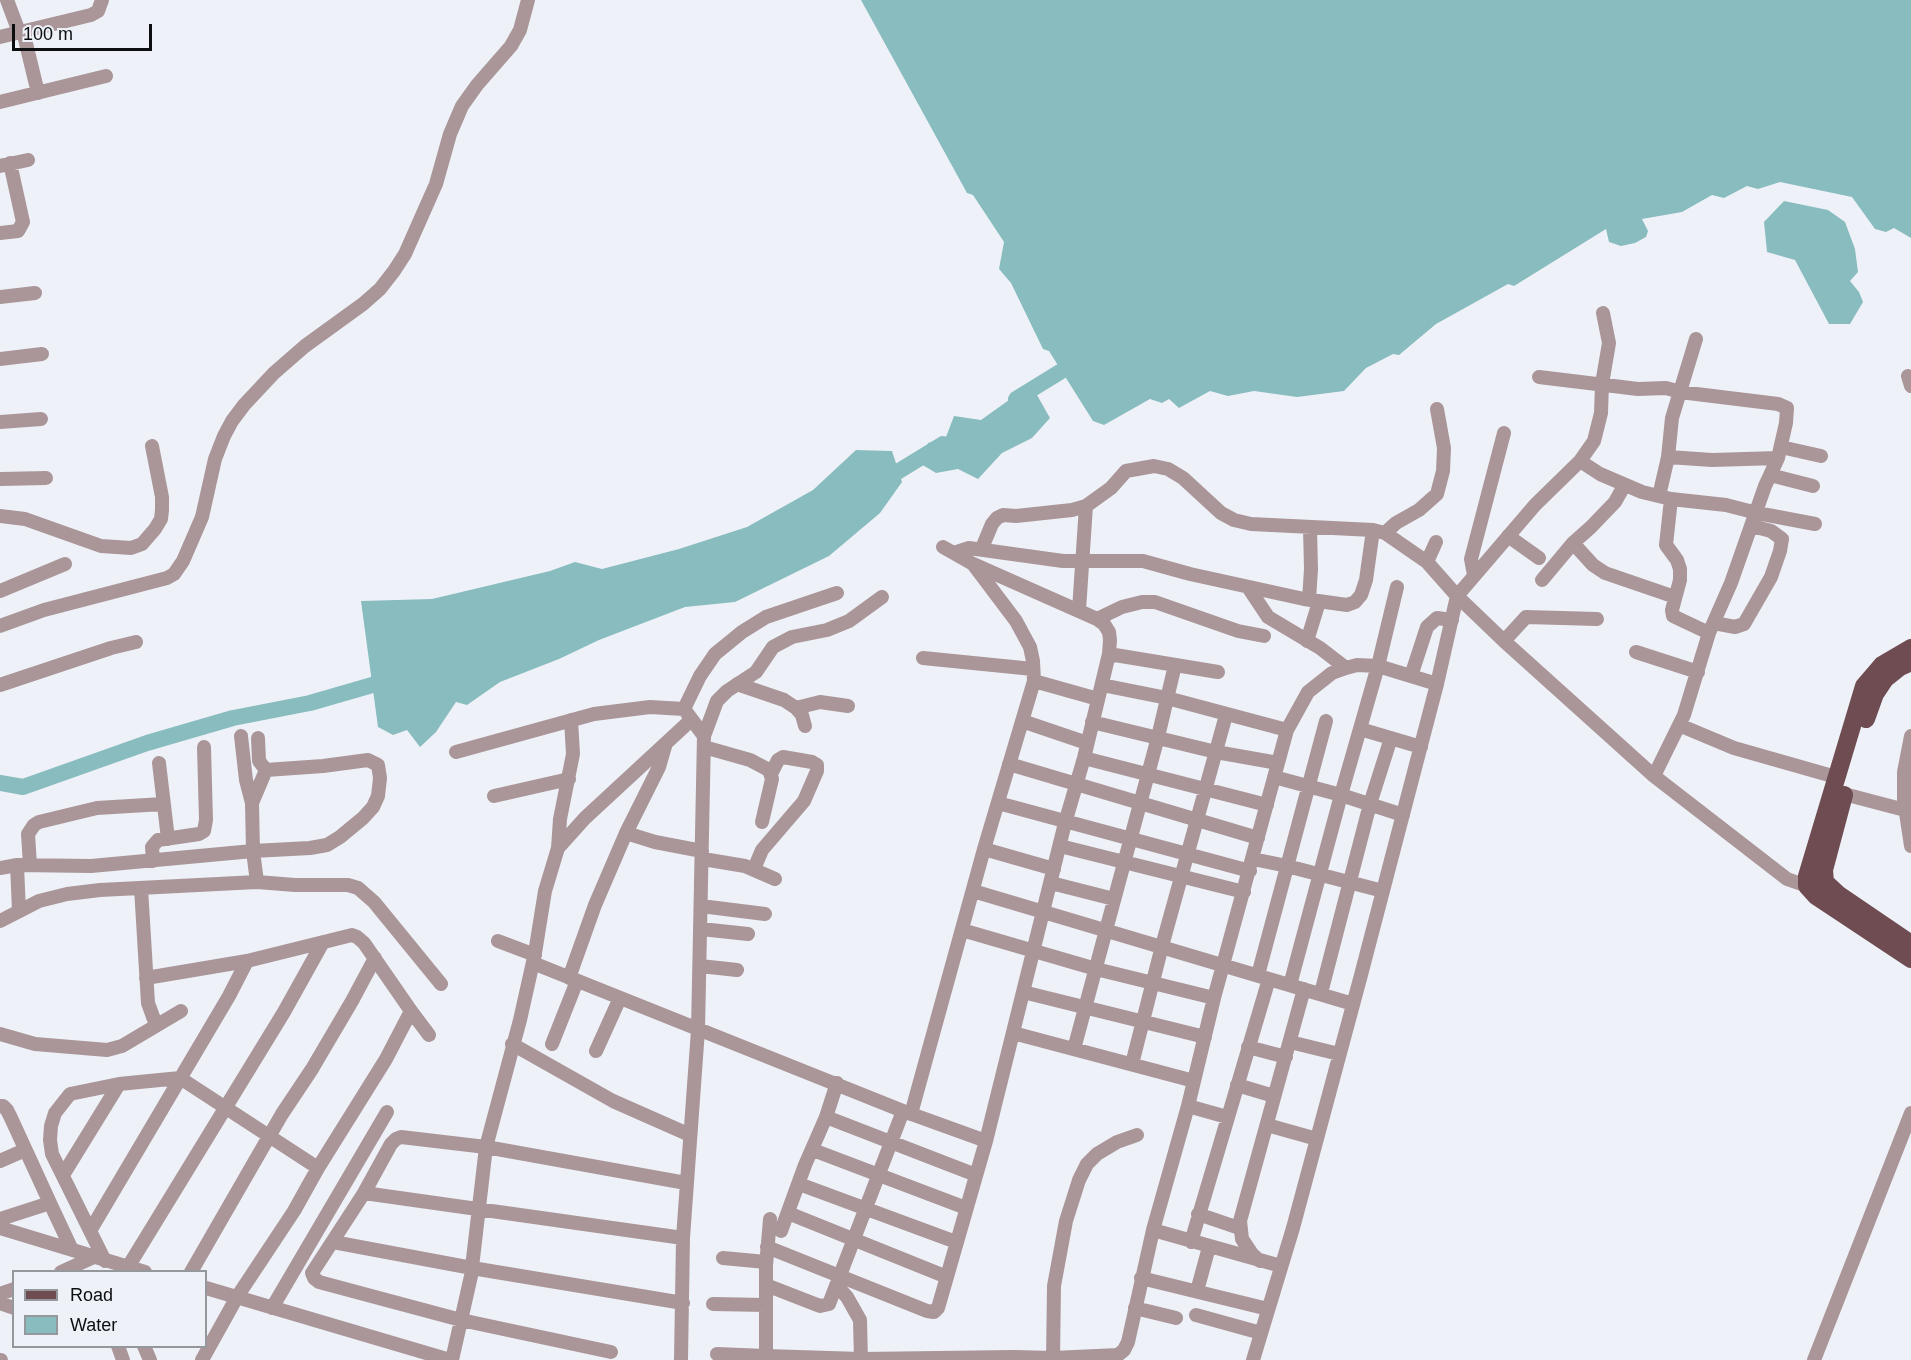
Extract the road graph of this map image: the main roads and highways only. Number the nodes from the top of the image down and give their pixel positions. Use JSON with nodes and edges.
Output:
{"nodes":[{"id":1,"x":1911,"y":648,"type":"edge"},
{"id":2,"x":1911,"y":662,"type":"edge"},
{"id":3,"x":1911,"y":944,"type":"edge"},
{"id":4,"x":1911,"y":959,"type":"edge"}],
"edges":[{"from":1,"to":4,"type":"main road"},
{"from":2,"to":3,"type":"main road"}]}
